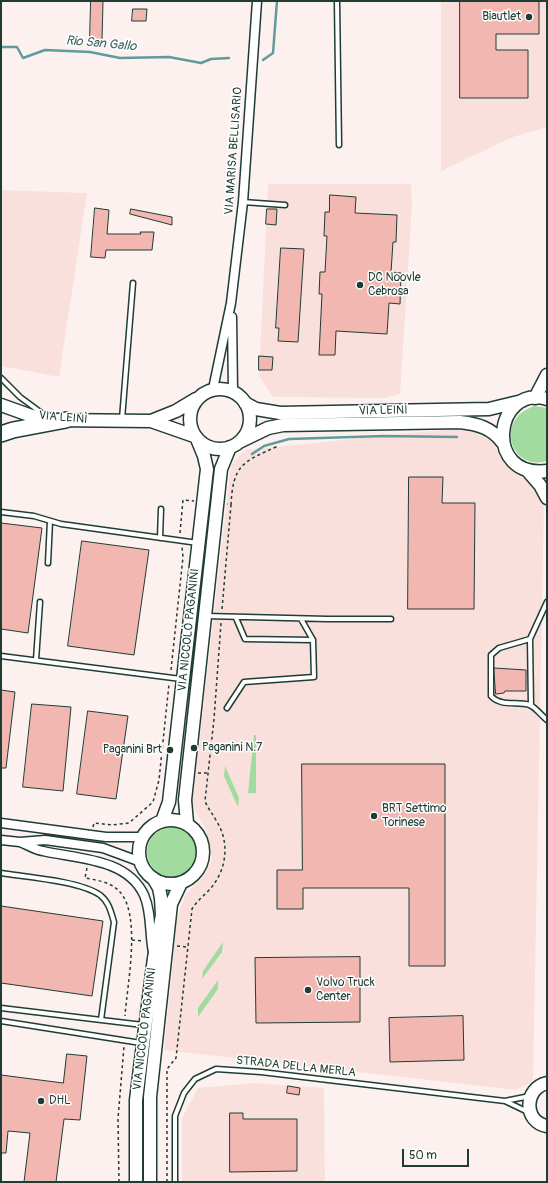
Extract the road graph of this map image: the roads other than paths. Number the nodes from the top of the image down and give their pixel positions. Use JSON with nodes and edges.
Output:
{"nodes":[{"id":1,"x":257,"y":1,"type":"edge"},
{"id":2,"x":337,"y":1,"type":"edge"},
{"id":3,"x":339,"y":144,"type":"dead end"},
{"id":4,"x":243,"y":202,"type":"junction"},
{"id":5,"x":285,"y":205,"type":"dead end"},
{"id":6,"x":133,"y":282,"type":"dead end"},
{"id":7,"x":231,"y":303,"type":"junction"},
{"id":8,"x":547,"y":374,"type":"edge"},
{"id":9,"x":1,"y":378,"type":"edge"},
{"id":10,"x":213,"y":389,"type":"junction"},
{"id":11,"x":233,"y":391,"type":"junction"},
{"id":12,"x":535,"y":398,"type":"junction"},
{"id":13,"x":196,"y":399,"type":"junction"},
{"id":14,"x":547,"y":399,"type":"edge"},
{"id":15,"x":522,"y":401,"type":"junction"},
{"id":16,"x":245,"y":402,"type":"junction"},
{"id":17,"x":1,"y":405,"type":"edge"},
{"id":18,"x":59,"y":420,"type":"junction"},
{"id":19,"x":150,"y":421,"type":"junction"},
{"id":20,"x":122,"y":422,"type":"junction"},
{"id":21,"x":1,"y":434,"type":"edge"},
{"id":22,"x":196,"y":437,"type":"junction"},
{"id":23,"x":503,"y":443,"type":"junction"},
{"id":24,"x":235,"y":445,"type":"junction"},
{"id":25,"x":528,"y":470,"type":"junction"},
{"id":26,"x":547,"y":471,"type":"edge"},
{"id":27,"x":547,"y":498,"type":"edge"},
{"id":28,"x":162,"y":509,"type":"dead end"},
{"id":29,"x":1,"y":512,"type":"edge"},
{"id":30,"x":50,"y":521,"type":"junction"},
{"id":31,"x":160,"y":538,"type":"junction"},
{"id":32,"x":198,"y":543,"type":"junction"},
{"id":33,"x":48,"y":563,"type":"dead end"},
{"id":34,"x":40,"y":602,"type":"dead end"},
{"id":35,"x":547,"y":602,"type":"edge"},
{"id":36,"x":205,"y":616,"type":"junction"},
{"id":37,"x":236,"y":618,"type":"junction"},
{"id":38,"x":301,"y":619,"type":"junction"},
{"id":39,"x":391,"y":619,"type":"dead end"},
{"id":40,"x":530,"y":639,"type":"junction"},
{"id":41,"x":313,"y":640,"type":"junction"},
{"id":42,"x":1,"y":656,"type":"edge"},
{"id":43,"x":36,"y":660,"type":"junction"},
{"id":44,"x":183,"y":679,"type":"junction"},
{"id":45,"x":531,"y":706,"type":"junction"},
{"id":46,"x":227,"y":708,"type":"dead end"},
{"id":47,"x":547,"y":720,"type":"edge"},
{"id":48,"x":162,"y":821,"type":"junction"},
{"id":49,"x":1,"y":823,"type":"edge"},
{"id":50,"x":186,"y":823,"type":"junction"},
{"id":51,"x":143,"y":837,"type":"junction"},
{"id":52,"x":1,"y":840,"type":"edge"},
{"id":53,"x":20,"y":842,"type":"junction"},
{"id":54,"x":141,"y":862,"type":"junction"},
{"id":55,"x":1,"y":873,"type":"edge"},
{"id":56,"x":153,"y":878,"type":"junction"},
{"id":57,"x":181,"y":883,"type":"junction"},
{"id":58,"x":154,"y":958,"type":"junction"},
{"id":59,"x":1,"y":1008,"type":"edge"},
{"id":60,"x":101,"y":1020,"type":"junction"},
{"id":61,"x":1,"y":1022,"type":"edge"},
{"id":62,"x":146,"y":1025,"type":"junction"},
{"id":63,"x":143,"y":1044,"type":"junction"},
{"id":64,"x":545,"y":1081,"type":"edge"},
{"id":65,"x":531,"y":1096,"type":"junction"},
{"id":66,"x":505,"y":1101,"type":"junction"},
{"id":67,"x":530,"y":1112,"type":"junction"},
{"id":68,"x":546,"y":1127,"type":"edge"},
{"id":69,"x":136,"y":1182,"type":"edge"},
{"id":70,"x":150,"y":1182,"type":"edge"},
{"id":71,"x":175,"y":1182,"type":"edge"}],
"edges":[{"from":1,"to":4,"type":"street","name":"VIA MARISA BELLISARIO"},
{"from":2,"to":3,"type":"lane"},
{"from":4,"to":5,"type":"lane"},
{"from":4,"to":7,"type":"street","name":"VIA MARISA BELLISARIO"},
{"from":6,"to":20,"type":"lane"},
{"from":7,"to":10,"type":"street","name":"VIA MARISA BELLISARIO"},
{"from":7,"to":11,"type":"street","name":"VIA MARISA BELLISARIO"},
{"from":8,"to":12,"type":"street"},
{"from":9,"to":18,"type":"lane"},
{"from":10,"to":11,"type":"street"},
{"from":10,"to":13,"type":"street"},
{"from":11,"to":16,"type":"street"},
{"from":12,"to":14,"type":"street","name":"VIA LEINÌ"},
{"from":12,"to":15,"type":"street","name":"VIA LEINÌ"},
{"from":13,"to":19,"type":"street","name":"VIA LEINÌ"},
{"from":13,"to":22,"type":"street"},
{"from":15,"to":16,"type":"street","name":"VIA LEINÌ"},
{"from":15,"to":23,"type":"street"},
{"from":16,"to":24,"type":"street"},
{"from":17,"to":18,"type":"street","name":"VIA LEINÌ"},
{"from":18,"to":20,"type":"street","name":"VIA LEINÌ"},
{"from":18,"to":21,"type":"highway"},
{"from":19,"to":20,"type":"street","name":"VIA LEINÌ"},
{"from":19,"to":22,"type":"street","name":"VIA LEINÌ"},
{"from":22,"to":24,"type":"street"},
{"from":22,"to":32,"type":"street","name":"VIA NICCOLÒ PAGANINI"},
{"from":23,"to":24,"type":"street","name":"VIA LEINÌ"},
{"from":23,"to":25,"type":"street","name":"VIA LEINÌ"},
{"from":24,"to":36,"type":"street","name":"VIA NICCOLÒ PAGANINI"},
{"from":25,"to":26,"type":"street"},
{"from":25,"to":27,"type":"street"},
{"from":28,"to":31,"type":"lane"},
{"from":29,"to":30,"type":"lane"},
{"from":30,"to":31,"type":"lane"},
{"from":30,"to":33,"type":"lane"},
{"from":31,"to":32,"type":"lane"},
{"from":32,"to":44,"type":"street","name":"VIA NICCOLÒ PAGANINI"},
{"from":34,"to":43,"type":"lane"},
{"from":35,"to":40,"type":"lane"},
{"from":36,"to":37,"type":"lane"},
{"from":36,"to":50,"type":"street","name":"VIA NICCOLÒ PAGANINI"},
{"from":37,"to":38,"type":"lane"},
{"from":37,"to":41,"type":"lane"},
{"from":38,"to":39,"type":"lane"},
{"from":38,"to":41,"type":"lane"},
{"from":40,"to":45,"type":"lane"},
{"from":40,"to":45,"type":"lane"},
{"from":41,"to":46,"type":"lane"},
{"from":42,"to":43,"type":"lane"},
{"from":43,"to":44,"type":"lane"},
{"from":44,"to":48,"type":"street","name":"VIA NICCOLÒ PAGANINI"},
{"from":45,"to":47,"type":"lane"},
{"from":48,"to":50,"type":"street"},
{"from":48,"to":51,"type":"street"},
{"from":49,"to":51,"type":"street"},
{"from":50,"to":57,"type":"street"},
{"from":51,"to":54,"type":"street"},
{"from":52,"to":53,"type":"street"},
{"from":53,"to":54,"type":"street"},
{"from":53,"to":58,"type":"street"},
{"from":54,"to":56,"type":"street"},
{"from":55,"to":60,"type":"lane"},
{"from":56,"to":57,"type":"street"},
{"from":56,"to":58,"type":"street","name":"VIA NICCOLÒ PAGANINI"},
{"from":57,"to":70,"type":"street","name":"VIA NICCOLÒ PAGANINI"},
{"from":58,"to":62,"type":"street","name":"VIA NICCOLÒ PAGANINI"},
{"from":59,"to":60,"type":"lane"},
{"from":60,"to":62,"type":"lane"},
{"from":61,"to":63,"type":"lane"},
{"from":62,"to":63,"type":"street","name":"VIA NICCOLÒ PAGANINI"},
{"from":63,"to":69,"type":"street","name":"VIA NICCOLÒ PAGANINI"},
{"from":64,"to":65,"type":"street"},
{"from":65,"to":66,"type":"lane","name":"STRADA DELLA MERLA"},
{"from":65,"to":67,"type":"street"},
{"from":66,"to":67,"type":"lane","name":"STRADA DELLA MERLA"},
{"from":66,"to":71,"type":"lane","name":"STRADA DELLA MERLA"},
{"from":67,"to":68,"type":"street"}]}
